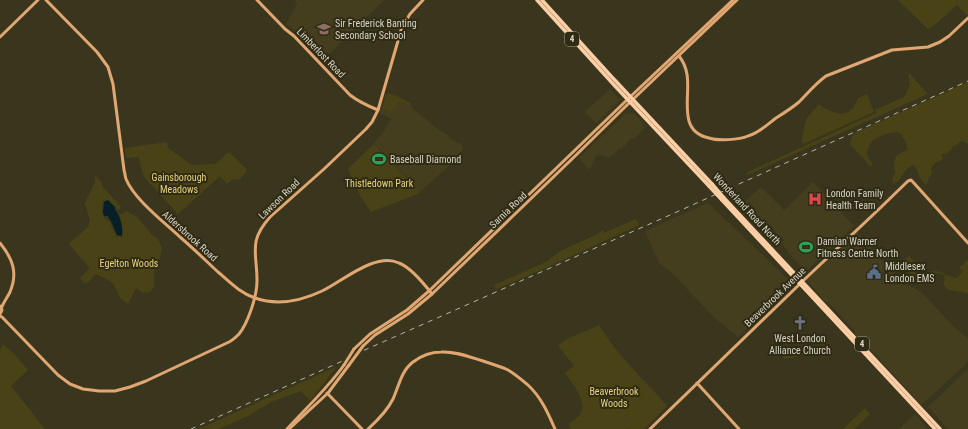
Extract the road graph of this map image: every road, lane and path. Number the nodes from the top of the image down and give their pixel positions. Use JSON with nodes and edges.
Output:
{"nodes":[{"id":1,"x":38,"y":0,"type":"edge"},
{"id":2,"x":46,"y":0,"type":"edge"},
{"id":3,"x":258,"y":0,"type":"edge"},
{"id":4,"x":423,"y":0,"type":"edge"},
{"id":5,"x":537,"y":0,"type":"edge"},
{"id":6,"x":542,"y":0,"type":"edge"},
{"id":7,"x":733,"y":0,"type":"edge"},
{"id":8,"x":737,"y":0,"type":"edge"},
{"id":9,"x":968,"y":18,"type":"edge"},
{"id":10,"x":0,"y":37,"type":"edge"},
{"id":11,"x":679,"y":56,"type":"junction"},
{"id":12,"x":630,"y":99,"type":"junction"},
{"id":13,"x":378,"y":110,"type":"junction"},
{"id":14,"x":0,"y":243,"type":"edge"},
{"id":15,"x":968,"y":243,"type":"edge"},
{"id":16,"x":801,"y":282,"type":"junction"},
{"id":17,"x":429,"y":291,"type":"junction"},
{"id":18,"x":432,"y":294,"type":"junction"},
{"id":19,"x":255,"y":298,"type":"junction"},
{"id":20,"x":1,"y":310,"type":"edge"},
{"id":21,"x":697,"y":382,"type":"junction"},
{"id":22,"x":325,"y":390,"type":"junction"},
{"id":23,"x":328,"y":393,"type":"junction"},
{"id":24,"x":288,"y":429,"type":"edge"},
{"id":25,"x":362,"y":429,"type":"edge"},
{"id":26,"x":368,"y":429,"type":"edge"},
{"id":27,"x":555,"y":429,"type":"edge"},
{"id":28,"x":650,"y":429,"type":"edge"},
{"id":29,"x":739,"y":429,"type":"edge"},
{"id":30,"x":935,"y":429,"type":"edge"},
{"id":31,"x":940,"y":429,"type":"edge"}],
"edges":[{"from":1,"to":10,"type":"street"},
{"from":2,"to":19,"type":"street","name":"Aldersbrook Road"},
{"from":3,"to":13,"type":"street","name":"Limberlost Road"},
{"from":4,"to":13,"type":"street","name":"Lawson Road"},
{"from":5,"to":12,"type":"main road","name":"Wonderland Road North","number":"4"},
{"from":6,"to":12,"type":"main road","name":"Wonderland Road North","number":"4"},
{"from":7,"to":12,"type":"street","name":"Sarnia Road"},
{"from":8,"to":11,"type":"street","name":"Sarnia Road"},
{"from":9,"to":11,"type":"street"},
{"from":11,"to":12,"type":"street","name":"Sarnia Road"},
{"from":12,"to":16,"type":"main road","name":"Wonderland Road North","number":"4","bridge":true},
{"from":12,"to":17,"type":"street","name":"Sarnia Road"},
{"from":12,"to":18,"type":"street","name":"Sarnia Road"},
{"from":13,"to":19,"type":"street","name":"Lawson Road"},
{"from":14,"to":20,"type":"street"},
{"from":15,"to":16,"type":"street","name":"Beaverbrook Avenue"},
{"from":16,"to":21,"type":"street","name":"Beaverbrook Avenue"},
{"from":16,"to":30,"type":"main road","name":"Wonderland Road North","number":"4"},
{"from":16,"to":31,"type":"main road","name":"Wonderland Road North","number":"4"},
{"from":17,"to":18,"type":"street","name":"Aldersbrook Road"},
{"from":17,"to":19,"type":"street","name":"Aldersbrook Road"},
{"from":17,"to":22,"type":"street","name":"Sarnia Road","bridge":true},
{"from":18,"to":23,"type":"street","name":"Sarnia Road","bridge":true},
{"from":19,"to":20,"type":"street","name":"Lawson Road"},
{"from":21,"to":28,"type":"street","name":"Beaverbrook Avenue"},
{"from":21,"to":29,"type":"street"},
{"from":22,"to":23,"type":"street"},
{"from":22,"to":24,"type":"street","name":"Sarnia Road"},
{"from":23,"to":24,"type":"street","name":"Sarnia Road"},
{"from":23,"to":25,"type":"street"},
{"from":26,"to":27,"type":"street"}]}
